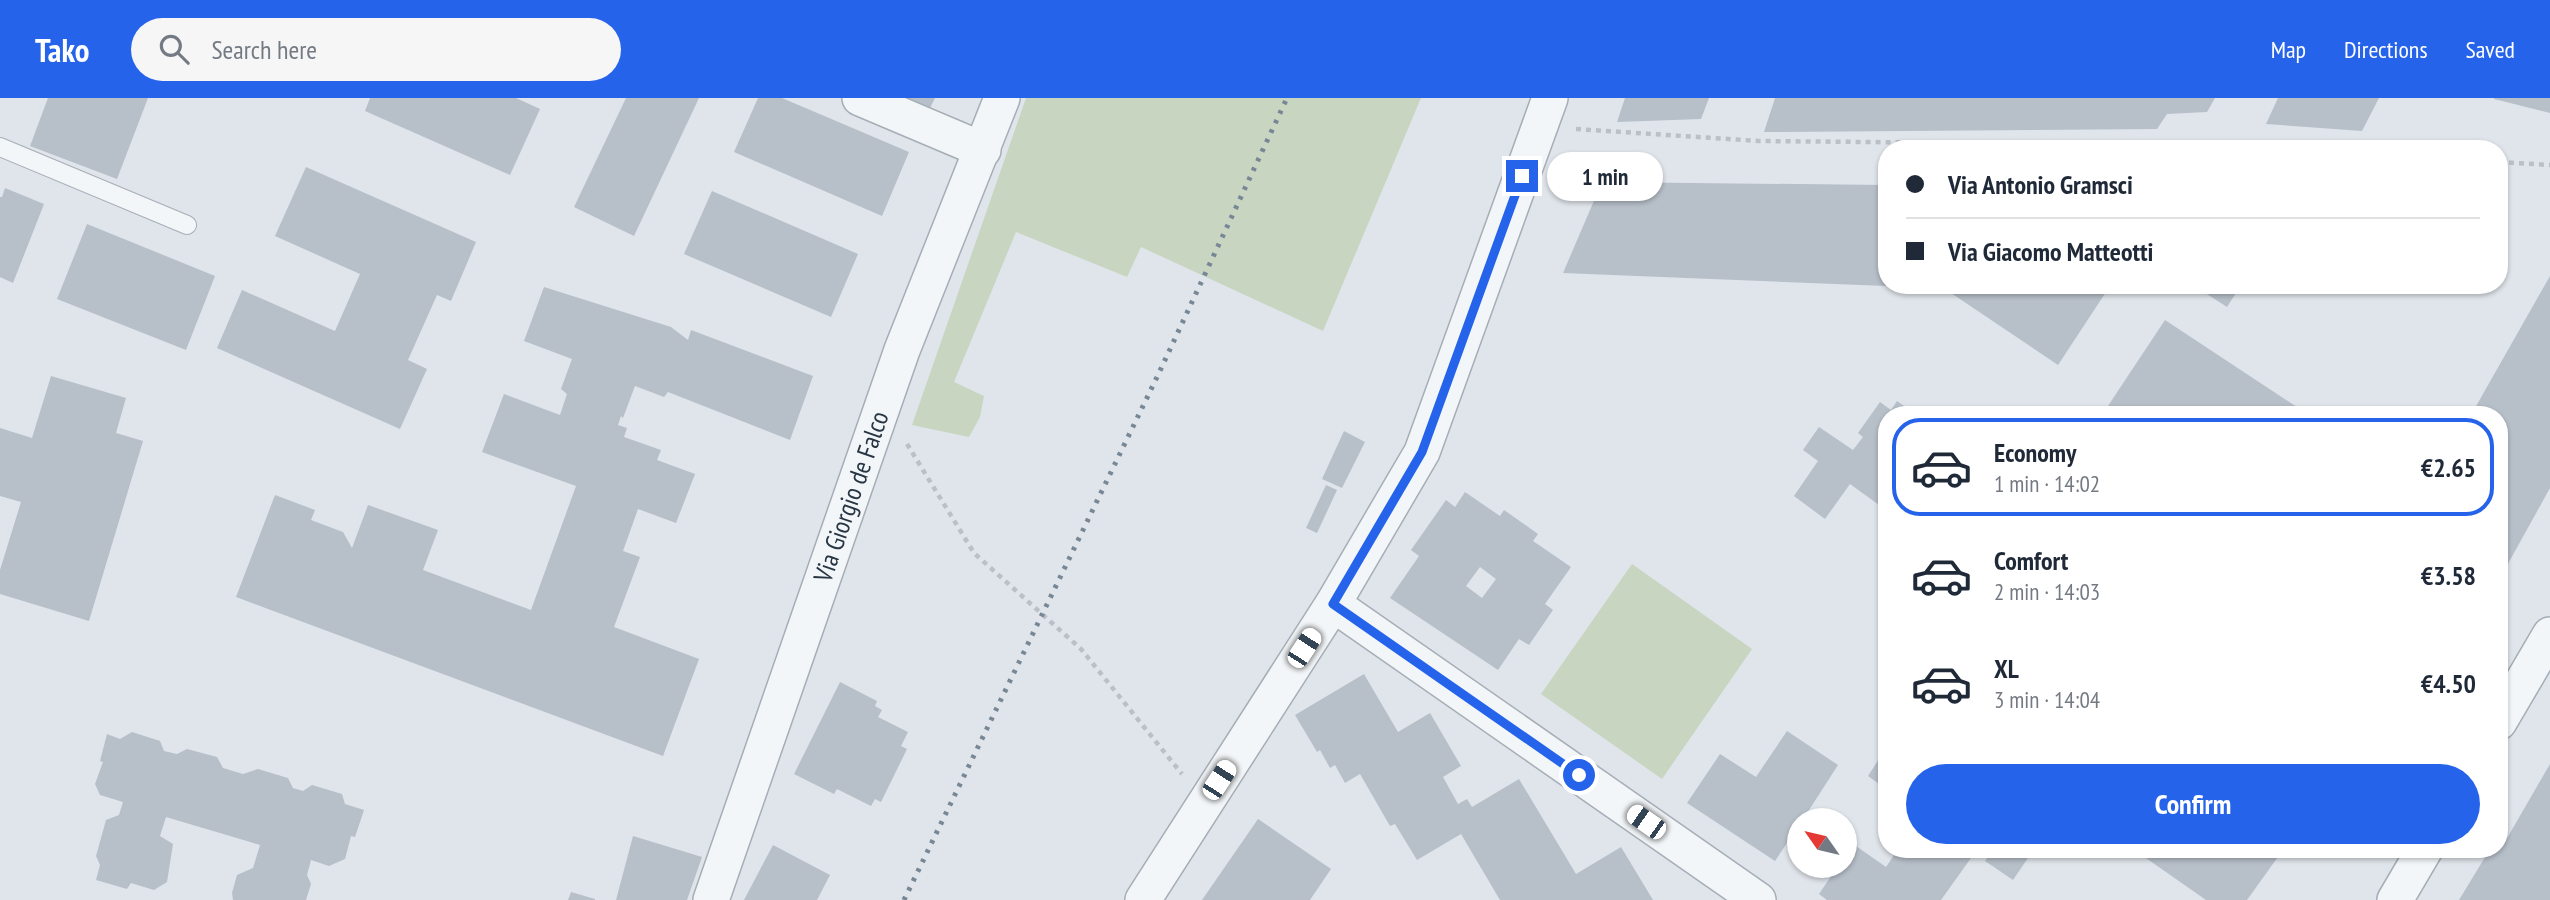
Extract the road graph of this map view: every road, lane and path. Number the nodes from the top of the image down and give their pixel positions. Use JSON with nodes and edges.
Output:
{"nodes":[{"id":1,"x":860,"y":98,"type":"edge"},
{"id":2,"x":1002,"y":98,"type":"edge"},
{"id":3,"x":1545,"y":112,"type":"edge"},
{"id":4,"x":1878,"y":142,"type":"edge"},
{"id":5,"x":0,"y":147,"type":"edge"},
{"id":6,"x":983,"y":150,"type":"junction"},
{"id":7,"x":2508,"y":163,"type":"edge"},
{"id":8,"x":2550,"y":165,"type":"edge"},
{"id":9,"x":187,"y":225,"type":"dead end"},
{"id":10,"x":903,"y":437,"type":"dead end"},
{"id":11,"x":1333,"y":604,"type":"junction"},
{"id":12,"x":2550,"y":635,"type":"edge"},
{"id":13,"x":2508,"y":707,"type":"edge"},
{"id":14,"x":1205,"y":802,"type":"junction"},
{"id":15,"x":2420,"y":858,"type":"edge"},
{"id":16,"x":711,"y":900,"type":"edge"},
{"id":17,"x":1143,"y":900,"type":"edge"},
{"id":18,"x":1758,"y":900,"type":"edge"},
{"id":19,"x":2395,"y":900,"type":"edge"}],
"edges":[{"from":1,"to":6,"type":"street"},
{"from":2,"to":6,"type":"street","name":"Via Giorgio de Falco"},
{"from":3,"to":4,"type":"path"},
{"from":3,"to":11,"type":"street"},
{"from":5,"to":9,"type":"lane"},
{"from":6,"to":16,"type":"street","name":"Via Giorgio de Falco"},
{"from":7,"to":8,"type":"path"},
{"from":10,"to":14,"type":"path"},
{"from":11,"to":14,"type":"street"},
{"from":11,"to":18,"type":"street"},
{"from":12,"to":13,"type":"street"},
{"from":14,"to":17,"type":"street"},
{"from":15,"to":19,"type":"street"}]}
